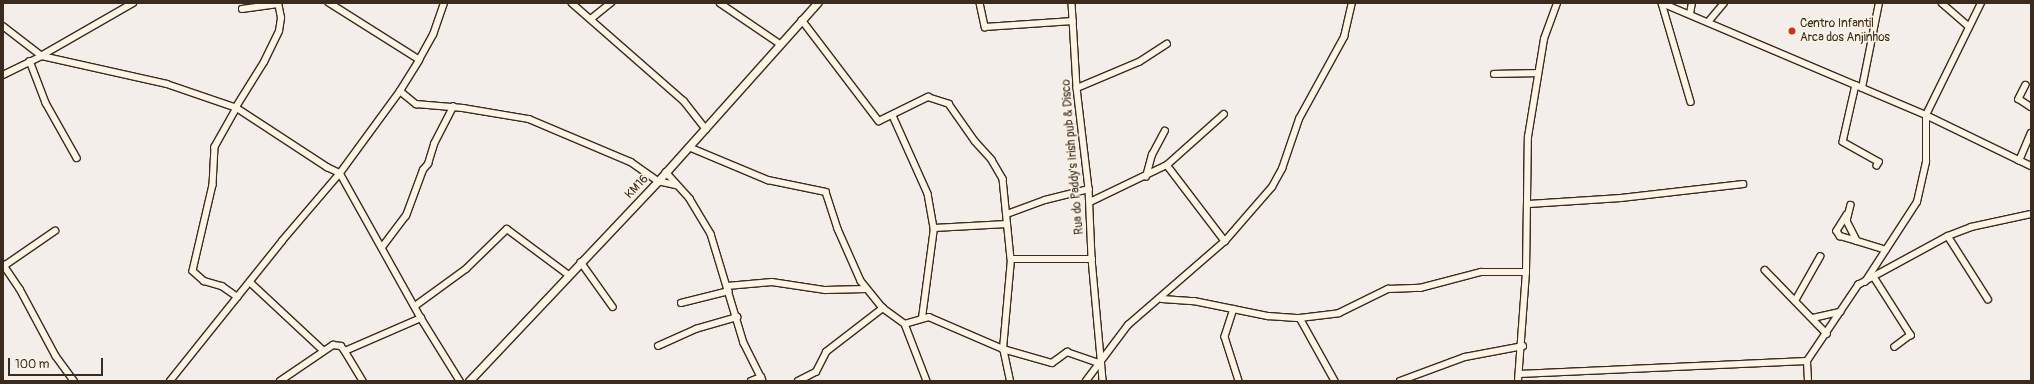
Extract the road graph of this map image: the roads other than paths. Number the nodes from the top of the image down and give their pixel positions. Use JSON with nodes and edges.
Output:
{"nodes":[{"id":1,"x":133,"y":3,"type":"edge"},
{"id":2,"x":329,"y":3,"type":"edge"},
{"id":3,"x":444,"y":3,"type":"edge"},
{"id":4,"x":572,"y":3,"type":"edge"},
{"id":5,"x":611,"y":3,"type":"edge"},
{"id":6,"x":720,"y":3,"type":"edge"},
{"id":7,"x":817,"y":3,"type":"edge"},
{"id":8,"x":980,"y":3,"type":"edge"},
{"id":9,"x":1072,"y":3,"type":"edge"},
{"id":10,"x":1352,"y":3,"type":"edge"},
{"id":11,"x":1557,"y":3,"type":"edge"},
{"id":12,"x":1692,"y":3,"type":"edge"},
{"id":13,"x":1724,"y":3,"type":"edge"},
{"id":14,"x":1879,"y":3,"type":"edge"},
{"id":15,"x":1942,"y":3,"type":"edge"},
{"id":16,"x":1981,"y":3,"type":"edge"},
{"id":17,"x":278,"y":4,"type":"edge"},
{"id":18,"x":242,"y":9,"type":"dead end"},
{"id":19,"x":1690,"y":14,"type":"junction"},
{"id":20,"x":591,"y":19,"type":"junction"},
{"id":21,"x":802,"y":20,"type":"junction"},
{"id":22,"x":1073,"y":20,"type":"junction"},
{"id":23,"x":1709,"y":21,"type":"junction"},
{"id":24,"x":3,"y":26,"type":"edge"},
{"id":25,"x":1968,"y":26,"type":"junction"},
{"id":26,"x":780,"y":44,"type":"junction"},
{"id":27,"x":1167,"y":44,"type":"dead end"},
{"id":28,"x":42,"y":56,"type":"junction"},
{"id":29,"x":419,"y":60,"type":"junction"},
{"id":30,"x":30,"y":61,"type":"junction"},
{"id":31,"x":1538,"y":73,"type":"junction"},
{"id":32,"x":1494,"y":74,"type":"dead end"},
{"id":33,"x":3,"y":75,"type":"edge"},
{"id":34,"x":2026,"y":85,"type":"dead end"},
{"id":35,"x":1859,"y":86,"type":"junction"},
{"id":36,"x":1076,"y":88,"type":"junction"},
{"id":37,"x":400,"y":90,"type":"junction"},
{"id":38,"x":1691,"y":102,"type":"dead end"},
{"id":39,"x":453,"y":107,"type":"junction"},
{"id":40,"x":2031,"y":107,"type":"edge"},
{"id":41,"x":236,"y":108,"type":"junction"},
{"id":42,"x":1224,"y":114,"type":"dead end"},
{"id":43,"x":1926,"y":115,"type":"junction"},
{"id":44,"x":893,"y":116,"type":"junction"},
{"id":45,"x":706,"y":129,"type":"junction"},
{"id":46,"x":1165,"y":131,"type":"dead end"},
{"id":47,"x":2031,"y":133,"type":"edge"},
{"id":48,"x":689,"y":147,"type":"junction"},
{"id":49,"x":76,"y":158,"type":"dead end"},
{"id":50,"x":2019,"y":161,"type":"junction"},
{"id":51,"x":1167,"y":165,"type":"junction"},
{"id":52,"x":1877,"y":166,"type":"dead end"},
{"id":53,"x":2031,"y":166,"type":"edge"},
{"id":54,"x":666,"y":172,"type":"junction"},
{"id":55,"x":340,"y":173,"type":"junction"},
{"id":56,"x":1146,"y":177,"type":"junction"},
{"id":57,"x":658,"y":181,"type":"junction"},
{"id":58,"x":1743,"y":184,"type":"dead end"},
{"id":59,"x":676,"y":186,"type":"junction"},
{"id":60,"x":1089,"y":189,"type":"junction"},
{"id":61,"x":1090,"y":202,"type":"junction"},
{"id":62,"x":1528,"y":204,"type":"junction"},
{"id":63,"x":1851,"y":205,"type":"dead end"},
{"id":64,"x":1007,"y":214,"type":"junction"},
{"id":65,"x":1847,"y":214,"type":"junction"},
{"id":66,"x":2031,"y":214,"type":"edge"},
{"id":67,"x":1007,"y":224,"type":"junction"},
{"id":68,"x":934,"y":228,"type":"junction"},
{"id":69,"x":55,"y":231,"type":"dead end"},
{"id":70,"x":1948,"y":236,"type":"junction"},
{"id":71,"x":1225,"y":241,"type":"junction"},
{"id":72,"x":1857,"y":242,"type":"junction"},
{"id":73,"x":383,"y":246,"type":"junction"},
{"id":74,"x":1886,"y":250,"type":"junction"},
{"id":75,"x":1820,"y":257,"type":"dead end"},
{"id":76,"x":1011,"y":259,"type":"junction"},
{"id":77,"x":1092,"y":259,"type":"junction"},
{"id":78,"x":581,"y":262,"type":"junction"},
{"id":79,"x":4,"y":265,"type":"edge"},
{"id":80,"x":1765,"y":270,"type":"dead end"},
{"id":81,"x":1526,"y":272,"type":"junction"},
{"id":82,"x":569,"y":275,"type":"junction"},
{"id":83,"x":1874,"y":277,"type":"junction"},
{"id":84,"x":250,"y":282,"type":"junction"},
{"id":85,"x":1865,"y":282,"type":"junction"},
{"id":86,"x":728,"y":289,"type":"junction"},
{"id":87,"x":866,"y":289,"type":"junction"},
{"id":88,"x":238,"y":297,"type":"junction"},
{"id":89,"x":1162,"y":299,"type":"junction"},
{"id":90,"x":1988,"y":299,"type":"dead end"},
{"id":91,"x":1795,"y":301,"type":"junction"},
{"id":92,"x":681,"y":303,"type":"dead end"},
{"id":93,"x":415,"y":306,"type":"junction"},
{"id":94,"x":613,"y":306,"type":"dead end"},
{"id":95,"x":883,"y":308,"type":"junction"},
{"id":96,"x":1234,"y":309,"type":"junction"},
{"id":97,"x":1840,"y":312,"type":"junction"},
{"id":98,"x":736,"y":317,"type":"junction"},
{"id":99,"x":421,"y":318,"type":"junction"},
{"id":100,"x":922,"y":318,"type":"junction"},
{"id":101,"x":1300,"y":318,"type":"junction"},
{"id":102,"x":1813,"y":318,"type":"junction"},
{"id":103,"x":905,"y":324,"type":"junction"},
{"id":104,"x":1827,"y":334,"type":"junction"},
{"id":105,"x":658,"y":346,"type":"dead end"},
{"id":106,"x":1523,"y":346,"type":"junction"},
{"id":107,"x":1895,"y":347,"type":"dead end"},
{"id":108,"x":1003,"y":349,"type":"junction"},
{"id":109,"x":323,"y":350,"type":"junction"},
{"id":110,"x":345,"y":351,"type":"junction"},
{"id":111,"x":1807,"y":361,"type":"junction"},
{"id":112,"x":1101,"y":364,"type":"junction"},
{"id":113,"x":1519,"y":374,"type":"junction"},
{"id":114,"x":762,"y":379,"type":"edge"},
{"id":115,"x":74,"y":381,"type":"edge"},
{"id":116,"x":170,"y":381,"type":"edge"},
{"id":117,"x":280,"y":381,"type":"edge"},
{"id":118,"x":363,"y":381,"type":"edge"},
{"id":119,"x":460,"y":381,"type":"edge"},
{"id":120,"x":472,"y":381,"type":"edge"},
{"id":121,"x":751,"y":381,"type":"edge"},
{"id":122,"x":798,"y":381,"type":"edge"},
{"id":123,"x":927,"y":381,"type":"edge"},
{"id":124,"x":1010,"y":381,"type":"edge"},
{"id":125,"x":1086,"y":381,"type":"edge"},
{"id":126,"x":1104,"y":381,"type":"edge"},
{"id":127,"x":1239,"y":381,"type":"edge"},
{"id":128,"x":1336,"y":381,"type":"edge"},
{"id":129,"x":1400,"y":381,"type":"edge"},
{"id":130,"x":1518,"y":381,"type":"edge"},
{"id":131,"x":1808,"y":381,"type":"edge"}],
"edges":[{"from":1,"to":28,"type":"street"},
{"from":2,"to":29,"type":"street"},
{"from":3,"to":29,"type":"street"},
{"from":4,"to":20,"type":"street"},
{"from":5,"to":20,"type":"street"},
{"from":6,"to":26,"type":"street"},
{"from":7,"to":21,"type":"street","name":"KM16"},
{"from":8,"to":22,"type":"street"},
{"from":9,"to":22,"type":"street","name":"Rua do Paddy's Irish pub & Disco"},
{"from":10,"to":71,"type":"street"},
{"from":11,"to":31,"type":"street"},
{"from":12,"to":19,"type":"street"},
{"from":13,"to":23,"type":"street"},
{"from":14,"to":35,"type":"street"},
{"from":15,"to":25,"type":"street"},
{"from":16,"to":25,"type":"street"},
{"from":17,"to":18,"type":"street"},
{"from":17,"to":41,"type":"street"},
{"from":19,"to":23,"type":"street"},
{"from":19,"to":38,"type":"street"},
{"from":20,"to":45,"type":"street"},
{"from":21,"to":26,"type":"street","name":"KM16"},
{"from":21,"to":44,"type":"street"},
{"from":22,"to":36,"type":"street","name":"Rua do Paddy's Irish pub & Disco"},
{"from":23,"to":35,"type":"street"},
{"from":24,"to":28,"type":"street"},
{"from":25,"to":43,"type":"street"},
{"from":26,"to":45,"type":"street","name":"KM16"},
{"from":27,"to":36,"type":"street"},
{"from":28,"to":30,"type":"street"},
{"from":28,"to":33,"type":"street"},
{"from":28,"to":41,"type":"street"},
{"from":29,"to":37,"type":"street"},
{"from":30,"to":33,"type":"street"},
{"from":30,"to":49,"type":"street"},
{"from":31,"to":32,"type":"street"},
{"from":31,"to":62,"type":"street"},
{"from":34,"to":40,"type":"street"},
{"from":35,"to":43,"type":"street"},
{"from":35,"to":52,"type":"street"},
{"from":36,"to":60,"type":"street","name":"Rua do Paddy's Irish pub & Disco"},
{"from":37,"to":39,"type":"street"},
{"from":37,"to":55,"type":"street"},
{"from":39,"to":57,"type":"street"},
{"from":39,"to":73,"type":"street"},
{"from":41,"to":55,"type":"street"},
{"from":41,"to":88,"type":"street"},
{"from":42,"to":51,"type":"street"},
{"from":43,"to":50,"type":"street"},
{"from":43,"to":74,"type":"street"},
{"from":44,"to":64,"type":"street"},
{"from":44,"to":68,"type":"street"},
{"from":45,"to":48,"type":"street","name":"KM16"},
{"from":46,"to":56,"type":"street"},
{"from":47,"to":50,"type":"street"},
{"from":48,"to":54,"type":"street","name":"KM16"},
{"from":48,"to":87,"type":"street"},
{"from":50,"to":53,"type":"street"},
{"from":51,"to":56,"type":"street"},
{"from":51,"to":71,"type":"street"},
{"from":54,"to":57,"type":"street","name":"KM16"},
{"from":54,"to":59,"type":"street"},
{"from":55,"to":73,"type":"street"},
{"from":55,"to":84,"type":"street"},
{"from":56,"to":61,"type":"street"},
{"from":57,"to":59,"type":"street"},
{"from":57,"to":78,"type":"street","name":"KM16"},
{"from":58,"to":62,"type":"street"},
{"from":59,"to":86,"type":"street"},
{"from":60,"to":61,"type":"street","name":"Rua do Paddy's Irish pub & Disco"},
{"from":60,"to":64,"type":"street"},
{"from":61,"to":77,"type":"street","name":"Rua do Paddy's Irish pub & Disco"},
{"from":62,"to":81,"type":"street"},
{"from":63,"to":65,"type":"street"},
{"from":64,"to":67,"type":"street"},
{"from":65,"to":72,"type":"street"},
{"from":65,"to":72,"type":"street"},
{"from":66,"to":70,"type":"street"},
{"from":67,"to":68,"type":"street"},
{"from":67,"to":76,"type":"street"},
{"from":68,"to":100,"type":"street"},
{"from":69,"to":79,"type":"street"},
{"from":70,"to":83,"type":"street"},
{"from":70,"to":90,"type":"street"},
{"from":71,"to":89,"type":"street"},
{"from":72,"to":74,"type":"street"},
{"from":73,"to":93,"type":"street"},
{"from":74,"to":85,"type":"street"},
{"from":75,"to":91,"type":"street"},
{"from":76,"to":77,"type":"street"},
{"from":76,"to":108,"type":"street"},
{"from":77,"to":112,"type":"street","name":"Rua do Paddy's Irish pub & Disco"},
{"from":78,"to":82,"type":"street","name":"KM16"},
{"from":78,"to":94,"type":"street"},
{"from":79,"to":115,"type":"street"},
{"from":80,"to":91,"type":"street"},
{"from":81,"to":101,"type":"street"},
{"from":81,"to":106,"type":"street"},
{"from":82,"to":93,"type":"street"},
{"from":82,"to":120,"type":"street","name":"KM16"},
{"from":83,"to":85,"type":"street"},
{"from":83,"to":107,"type":"street"},
{"from":84,"to":88,"type":"street"},
{"from":84,"to":109,"type":"street"},
{"from":85,"to":97,"type":"street"},
{"from":86,"to":87,"type":"street"},
{"from":86,"to":92,"type":"street"},
{"from":86,"to":98,"type":"street"},
{"from":87,"to":95,"type":"street"},
{"from":88,"to":116,"type":"street"},
{"from":89,"to":96,"type":"street"},
{"from":89,"to":112,"type":"street"},
{"from":91,"to":102,"type":"street"},
{"from":93,"to":99,"type":"street"},
{"from":95,"to":103,"type":"street"},
{"from":95,"to":122,"type":"street"},
{"from":96,"to":101,"type":"street"},
{"from":96,"to":127,"type":"street"},
{"from":97,"to":102,"type":"street"},
{"from":97,"to":104,"type":"street"},
{"from":98,"to":105,"type":"street"},
{"from":98,"to":114,"type":"street"},
{"from":99,"to":110,"type":"street"},
{"from":99,"to":119,"type":"street"},
{"from":100,"to":103,"type":"street"},
{"from":100,"to":108,"type":"street"},
{"from":101,"to":128,"type":"street"},
{"from":102,"to":104,"type":"street"},
{"from":103,"to":123,"type":"street"},
{"from":104,"to":111,"type":"street"},
{"from":106,"to":113,"type":"street"},
{"from":106,"to":129,"type":"street"},
{"from":108,"to":112,"type":"street"},
{"from":108,"to":124,"type":"street"},
{"from":109,"to":110,"type":"street"},
{"from":109,"to":117,"type":"street"},
{"from":110,"to":118,"type":"street"},
{"from":111,"to":113,"type":"street"},
{"from":111,"to":131,"type":"street"},
{"from":112,"to":125,"type":"street"},
{"from":112,"to":126,"type":"street","name":"Rua do Paddy's Irish pub & Disco"},
{"from":113,"to":130,"type":"street"},
{"from":114,"to":121,"type":"street"}]}
